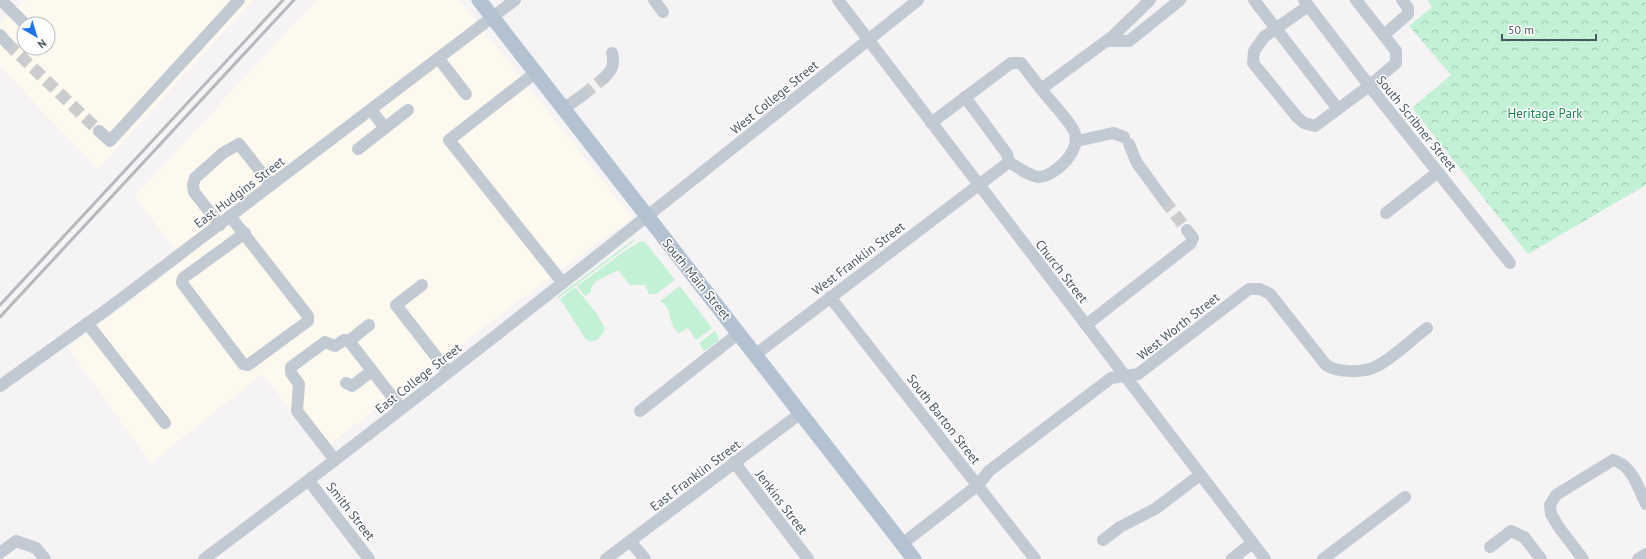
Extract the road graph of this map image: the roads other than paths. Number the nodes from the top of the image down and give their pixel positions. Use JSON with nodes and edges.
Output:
{"nodes":[{"id":1,"x":1,"y":0,"type":"edge"},
{"id":2,"x":239,"y":0,"type":"edge"},
{"id":3,"x":479,"y":0,"type":"edge"},
{"id":4,"x":515,"y":0,"type":"edge"},
{"id":5,"x":654,"y":0,"type":"edge"},
{"id":6,"x":838,"y":0,"type":"edge"},
{"id":7,"x":918,"y":0,"type":"edge"},
{"id":8,"x":1150,"y":0,"type":"edge"},
{"id":9,"x":1180,"y":0,"type":"edge"},
{"id":10,"x":1254,"y":0,"type":"edge"},
{"id":11,"x":1356,"y":0,"type":"edge"},
{"id":12,"x":1402,"y":0,"type":"edge"},
{"id":13,"x":1306,"y":3,"type":"edge"},
{"id":14,"x":663,"y":12,"type":"dead end"},
{"id":15,"x":17,"y":16,"type":"edge"},
{"id":16,"x":492,"y":18,"type":"junction"},
{"id":17,"x":1275,"y":29,"type":"junction"},
{"id":18,"x":1382,"y":33,"type":"junction"},
{"id":19,"x":868,"y":40,"type":"junction"},
{"id":20,"x":1106,"y":41,"type":"junction"},
{"id":21,"x":613,"y":58,"type":"dead end"},
{"id":22,"x":439,"y":59,"type":"junction"},
{"id":23,"x":535,"y":73,"type":"junction"},
{"id":24,"x":604,"y":78,"type":"tunnel mouth"},
{"id":25,"x":1369,"y":86,"type":"junction"},
{"id":26,"x":1042,"y":89,"type":"junction"},
{"id":27,"x":466,"y":94,"type":"dead end"},
{"id":28,"x":583,"y":95,"type":"tunnel mouth"},
{"id":29,"x":965,"y":97,"type":"junction"},
{"id":30,"x":563,"y":109,"type":"junction"},
{"id":31,"x":1338,"y":109,"type":"junction"},
{"id":32,"x":371,"y":110,"type":"junction"},
{"id":33,"x":408,"y":110,"type":"dead end"},
{"id":34,"x":931,"y":123,"type":"junction"},
{"id":35,"x":385,"y":128,"type":"junction"},
{"id":36,"x":99,"y":131,"type":"tunnel mouth"},
{"id":37,"x":1076,"y":141,"type":"junction"},
{"id":38,"x":358,"y":149,"type":"dead end"},
{"id":39,"x":1009,"y":162,"type":"junction"},
{"id":40,"x":1438,"y":172,"type":"junction"},
{"id":41,"x":978,"y":184,"type":"junction"},
{"id":42,"x":271,"y":185,"type":"junction"},
{"id":43,"x":1164,"y":200,"type":"tunnel mouth"},
{"id":44,"x":1386,"y":213,"type":"dead end"},
{"id":45,"x":230,"y":216,"type":"junction"},
{"id":46,"x":647,"y":216,"type":"junction"},
{"id":47,"x":220,"y":225,"type":"junction"},
{"id":48,"x":1187,"y":230,"type":"tunnel mouth"},
{"id":49,"x":245,"y":233,"type":"junction"},
{"id":50,"x":1510,"y":263,"type":"dead end"},
{"id":51,"x":562,"y":282,"type":"junction"},
{"id":52,"x":422,"y":285,"type":"dead end"},
{"id":53,"x":830,"y":297,"type":"junction"},
{"id":54,"x":87,"y":324,"type":"junction"},
{"id":55,"x":369,"y":325,"type":"dead end"},
{"id":56,"x":1086,"y":325,"type":"junction"},
{"id":57,"x":1427,"y":328,"type":"dead end"},
{"id":58,"x":739,"y":333,"type":"junction"},
{"id":59,"x":348,"y":341,"type":"junction"},
{"id":60,"x":756,"y":354,"type":"junction"},
{"id":61,"x":372,"y":371,"type":"junction"},
{"id":62,"x":448,"y":372,"type":"junction"},
{"id":63,"x":1124,"y":376,"type":"junction"},
{"id":64,"x":346,"y":383,"type":"dead end"},
{"id":65,"x":0,"y":386,"type":"edge"},
{"id":66,"x":401,"y":408,"type":"junction"},
{"id":67,"x":640,"y":410,"type":"dead end"},
{"id":68,"x":801,"y":413,"type":"junction"},
{"id":69,"x":165,"y":423,"type":"dead end"},
{"id":70,"x":335,"y":460,"type":"junction"},
{"id":71,"x":734,"y":462,"type":"junction"},
{"id":72,"x":1200,"y":475,"type":"junction"},
{"id":73,"x":309,"y":481,"type":"junction"},
{"id":74,"x":978,"y":484,"type":"junction"},
{"id":75,"x":1405,"y":497,"type":"dead end"},
{"id":76,"x":1646,"y":504,"type":"edge"},
{"id":77,"x":1103,"y":540,"type":"dead end"},
{"id":78,"x":630,"y":541,"type":"junction"},
{"id":79,"x":1252,"y":543,"type":"junction"},
{"id":80,"x":902,"y":544,"type":"junction"},
{"id":81,"x":1490,"y":547,"type":"dead end"},
{"id":82,"x":0,"y":553,"type":"edge"},
{"id":83,"x":1646,"y":554,"type":"edge"},
{"id":84,"x":802,"y":557,"type":"edge"},
{"id":85,"x":45,"y":559,"type":"edge"},
{"id":86,"x":204,"y":559,"type":"edge"},
{"id":87,"x":370,"y":559,"type":"edge"},
{"id":88,"x":606,"y":559,"type":"edge"},
{"id":89,"x":645,"y":559,"type":"edge"},
{"id":90,"x":914,"y":559,"type":"edge"},
{"id":91,"x":1035,"y":559,"type":"edge"},
{"id":92,"x":1232,"y":559,"type":"edge"},
{"id":93,"x":1265,"y":559,"type":"edge"},
{"id":94,"x":1324,"y":559,"type":"edge"},
{"id":95,"x":1541,"y":559,"type":"edge"},
{"id":96,"x":1583,"y":559,"type":"edge"},
{"id":97,"x":1638,"y":559,"type":"edge"}],
"edges":[{"from":1,"to":15,"type":"street"},
{"from":2,"to":36,"type":"street"},
{"from":3,"to":16,"type":"main road","name":"South Main Street"},
{"from":4,"to":16,"type":"street","name":"East Hudgins Street"},
{"from":5,"to":14,"type":"street"},
{"from":6,"to":19,"type":"street","name":"Church Street"},
{"from":7,"to":19,"type":"street","name":"West College Street"},
{"from":8,"to":20,"type":"street"},
{"from":9,"to":20,"type":"street"},
{"from":10,"to":17,"type":"street"},
{"from":11,"to":18,"type":"street"},
{"from":12,"to":18,"type":"street"},
{"from":13,"to":17,"type":"street"},
{"from":13,"to":25,"type":"street","name":"South Scribner Street"},
{"from":16,"to":22,"type":"street","name":"East Hudgins Street"},
{"from":16,"to":23,"type":"main road","name":"South Main Street"},
{"from":17,"to":31,"type":"street"},
{"from":17,"to":31,"type":"street"},
{"from":18,"to":25,"type":"street"},
{"from":19,"to":34,"type":"street","name":"Church Street"},
{"from":19,"to":46,"type":"street","name":"West College Street"},
{"from":20,"to":26,"type":"street"},
{"from":21,"to":24,"type":"street"},
{"from":22,"to":27,"type":"street"},
{"from":22,"to":32,"type":"street","name":"East Hudgins Street"},
{"from":23,"to":30,"type":"main road","name":"South Main Street"},
{"from":23,"to":51,"type":"street"},
{"from":25,"to":31,"type":"street"},
{"from":25,"to":40,"type":"street","name":"South Scribner Street"},
{"from":26,"to":29,"type":"street"},
{"from":26,"to":37,"type":"street"},
{"from":28,"to":30,"type":"street"},
{"from":29,"to":34,"type":"street"},
{"from":29,"to":39,"type":"street"},
{"from":30,"to":46,"type":"main road","name":"South Main Street"},
{"from":32,"to":35,"type":"street"},
{"from":32,"to":42,"type":"street","name":"East Hudgins Street"},
{"from":33,"to":35,"type":"street"},
{"from":34,"to":41,"type":"street","name":"Church Street"},
{"from":35,"to":38,"type":"street"},
{"from":37,"to":39,"type":"street"},
{"from":37,"to":43,"type":"street"},
{"from":39,"to":41,"type":"street","name":"West Franklin Street"},
{"from":40,"to":44,"type":"street"},
{"from":40,"to":50,"type":"street","name":"South Scribner Street"},
{"from":41,"to":53,"type":"street","name":"West Franklin Street"},
{"from":41,"to":56,"type":"street","name":"Church Street"},
{"from":42,"to":45,"type":"street","name":"East Hudgins Street"},
{"from":42,"to":47,"type":"street"},
{"from":45,"to":47,"type":"street","name":"East Hudgins Street"},
{"from":45,"to":49,"type":"street"},
{"from":46,"to":51,"type":"street","name":"East College Street"},
{"from":46,"to":58,"type":"main road","name":"South Main Street"},
{"from":47,"to":54,"type":"street","name":"East Hudgins Street"},
{"from":48,"to":56,"type":"street"},
{"from":49,"to":49,"type":"street"},
{"from":51,"to":62,"type":"street","name":"East College Street"},
{"from":52,"to":62,"type":"street"},
{"from":53,"to":60,"type":"street","name":"West Franklin Street"},
{"from":53,"to":74,"type":"street","name":"South Barton Street"},
{"from":54,"to":65,"type":"street","name":"East Hudgins Street"},
{"from":54,"to":69,"type":"street"},
{"from":55,"to":59,"type":"street"},
{"from":56,"to":63,"type":"street","name":"Church Street"},
{"from":57,"to":63,"type":"street","name":"West Worth Street"},
{"from":58,"to":60,"type":"main road","name":"South Main Street"},
{"from":58,"to":67,"type":"street"},
{"from":59,"to":61,"type":"street"},
{"from":59,"to":70,"type":"street"},
{"from":60,"to":68,"type":"main road","name":"South Main Street"},
{"from":61,"to":64,"type":"street"},
{"from":61,"to":66,"type":"street"},
{"from":62,"to":66,"type":"street","name":"East College Street"},
{"from":63,"to":72,"type":"street","name":"Church Street"},
{"from":63,"to":74,"type":"street","name":"West Worth Street"},
{"from":66,"to":70,"type":"street","name":"East College Street"},
{"from":68,"to":71,"type":"street","name":"East Franklin Street"},
{"from":68,"to":80,"type":"main road","name":"South Main Street"},
{"from":70,"to":73,"type":"street","name":"East College Street"},
{"from":71,"to":78,"type":"street","name":"East Franklin Street"},
{"from":71,"to":84,"type":"street","name":"Jenkins Street"},
{"from":72,"to":77,"type":"street"},
{"from":72,"to":79,"type":"street","name":"Church Street"},
{"from":73,"to":86,"type":"street","name":"East College Street"},
{"from":73,"to":87,"type":"street","name":"Smith Street"},
{"from":74,"to":80,"type":"street","name":"West Worth Street"},
{"from":74,"to":91,"type":"street","name":"South Barton Street"},
{"from":75,"to":94,"type":"street"},
{"from":76,"to":96,"type":"street"},
{"from":78,"to":88,"type":"street","name":"East Franklin Street"},
{"from":78,"to":89,"type":"street"},
{"from":79,"to":92,"type":"street"},
{"from":79,"to":93,"type":"street","name":"Church Street"},
{"from":80,"to":90,"type":"main road","name":"South Main Street"},
{"from":81,"to":95,"type":"street"},
{"from":82,"to":85,"type":"street"},
{"from":83,"to":97,"type":"street"}]}
